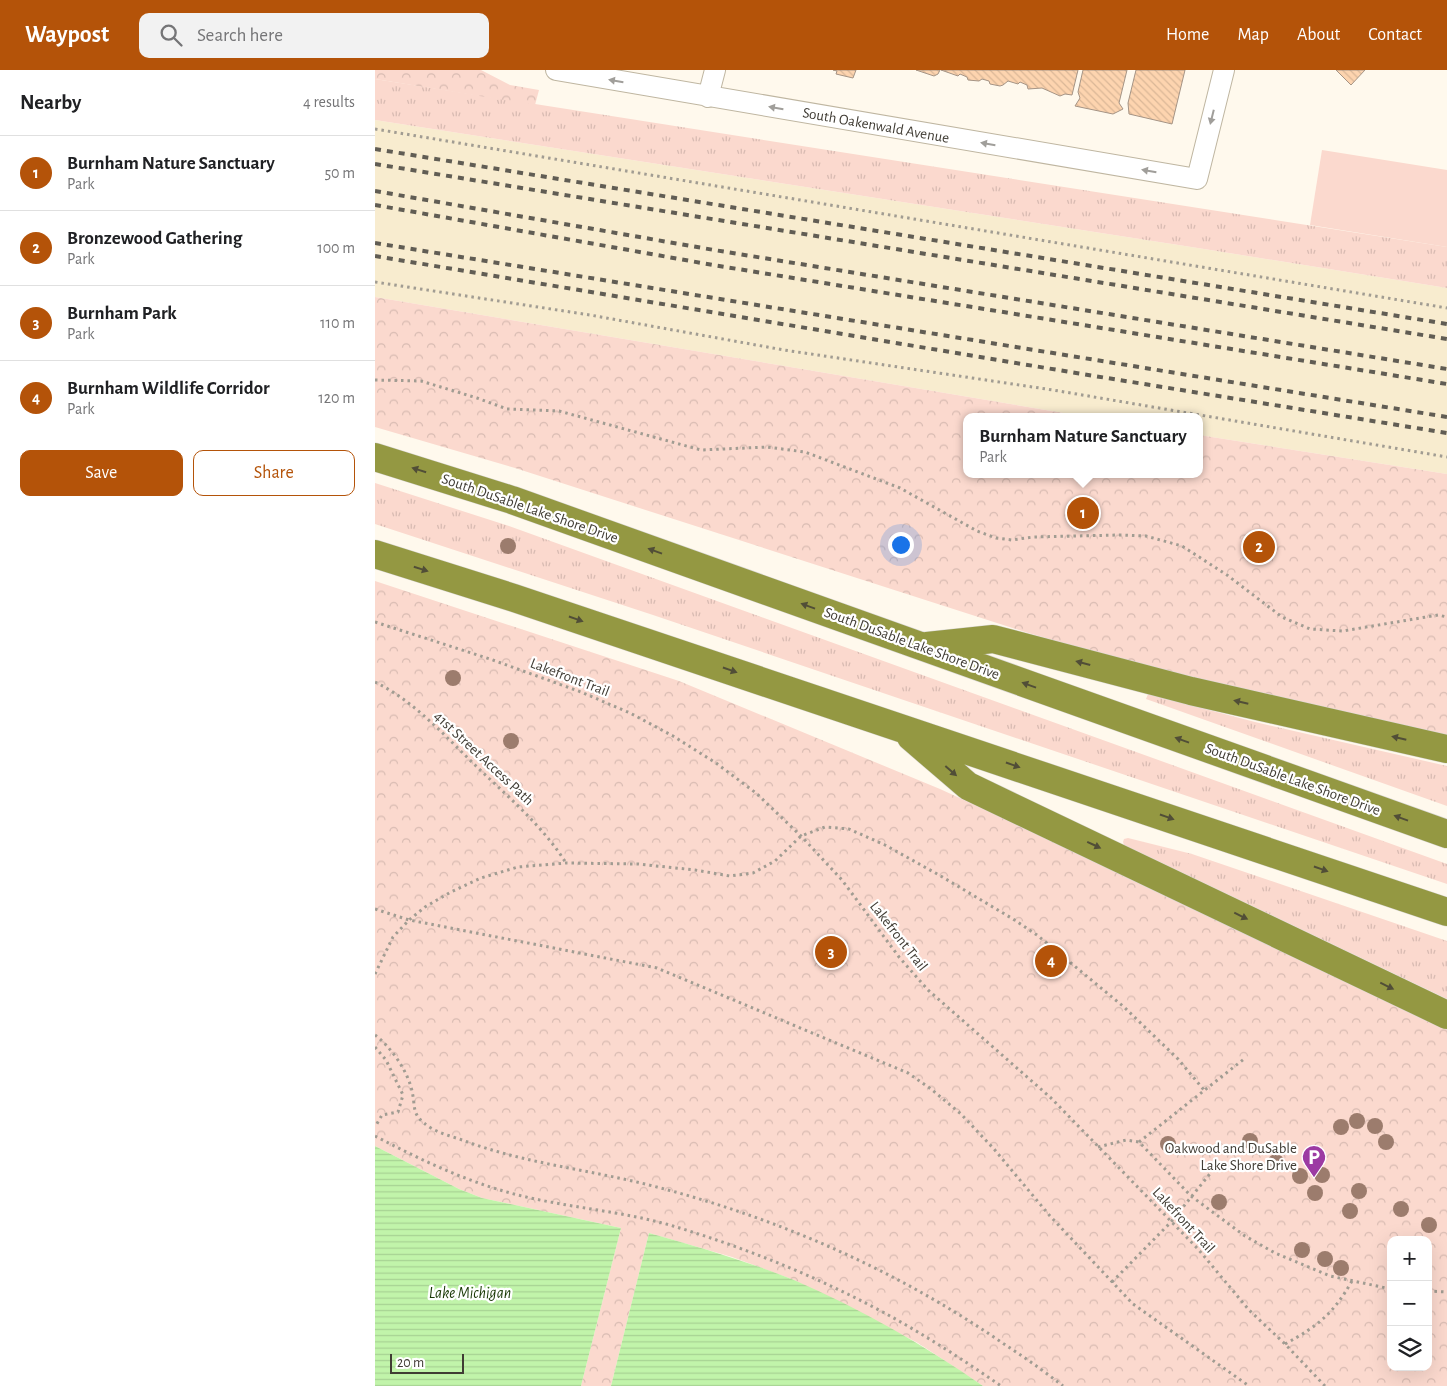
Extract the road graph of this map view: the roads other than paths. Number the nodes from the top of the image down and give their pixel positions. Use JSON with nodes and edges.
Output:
{"nodes":[{"id":1,"x":556,"y":70,"type":"edge"},
{"id":2,"x":715,"y":70,"type":"edge"},
{"id":3,"x":1224,"y":70,"type":"edge"},
{"id":4,"x":708,"y":97,"type":"junction"},
{"id":5,"x":375,"y":457,"type":"edge"},
{"id":6,"x":375,"y":554,"type":"edge"},
{"id":7,"x":920,"y":646,"type":"junction"},
{"id":8,"x":900,"y":728,"type":"junction"},
{"id":9,"x":1447,"y":749,"type":"edge"},
{"id":10,"x":1447,"y":834,"type":"edge"},
{"id":11,"x":1447,"y":912,"type":"edge"},
{"id":12,"x":1447,"y":1015,"type":"edge"}],
"edges":[{"from":4,"to":1,"type":"street","name":"South Oakenwald Avenue","one_way":true},
{"from":2,"to":4,"type":"street"},
{"from":3,"to":4,"type":"street","name":"South Oakenwald Avenue","one_way":true},
{"from":7,"to":5,"type":"highway","name":"South DuSable Lake Shore Drive","one_way":true},
{"from":6,"to":8,"type":"highway","one_way":true},
{"from":9,"to":7,"type":"highway","one_way":true},
{"from":10,"to":7,"type":"highway","name":"South DuSable Lake Shore Drive","one_way":true},
{"from":8,"to":11,"type":"highway","one_way":true},
{"from":8,"to":12,"type":"highway","one_way":true}]}
